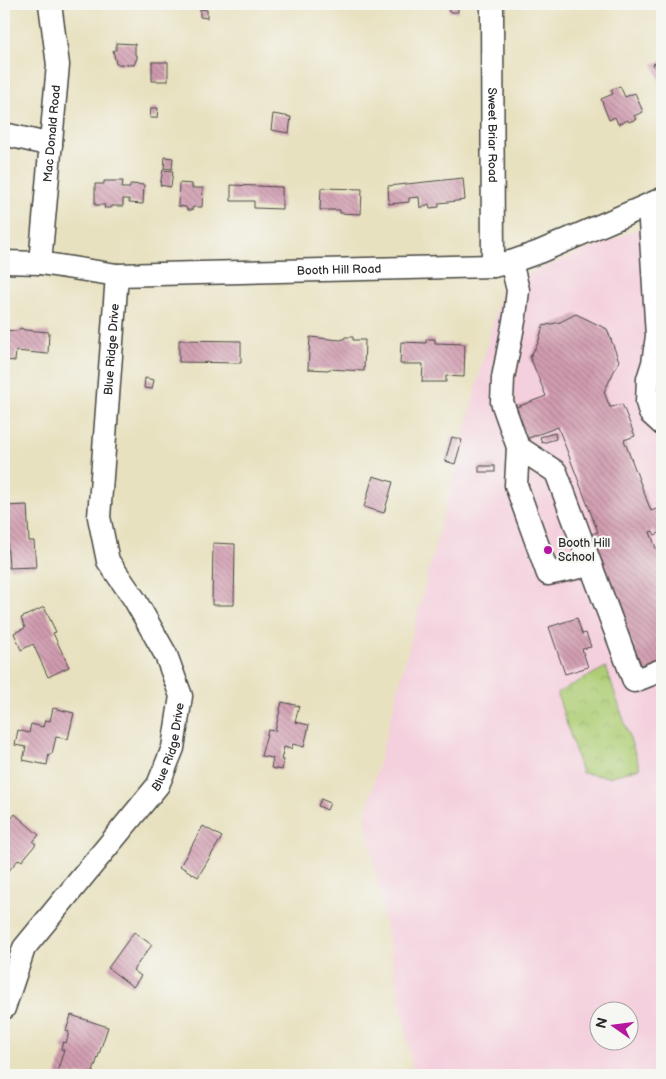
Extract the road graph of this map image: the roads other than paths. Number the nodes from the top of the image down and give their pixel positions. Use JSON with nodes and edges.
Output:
{"nodes":[{"id":1,"x":50,"y":4,"type":"edge"},
{"id":2,"x":492,"y":4,"type":"edge"},
{"id":3,"x":4,"y":134,"type":"edge"},
{"id":4,"x":51,"y":145,"type":"junction"},
{"id":5,"x":655,"y":202,"type":"edge"},
{"id":6,"x":4,"y":262,"type":"edge"},
{"id":7,"x":40,"y":264,"type":"junction"},
{"id":8,"x":502,"y":264,"type":"junction"},
{"id":9,"x":117,"y":275,"type":"junction"},
{"id":10,"x":662,"y":424,"type":"edge"},
{"id":11,"x":518,"y":447,"type":"junction"},
{"id":12,"x":590,"y":565,"type":"junction"},
{"id":13,"x":662,"y":670,"type":"edge"},
{"id":14,"x":4,"y":1008,"type":"edge"}],
"edges":[{"from":1,"to":4,"type":"street","name":"Mac Donald Road"},
{"from":2,"to":8,"type":"street","name":"Sweet Briar Road"},
{"from":3,"to":4,"type":"street"},
{"from":4,"to":7,"type":"street","name":"Mac Donald Road"},
{"from":5,"to":8,"type":"street","name":"Booth Hill Road"},
{"from":5,"to":10,"type":"street"},
{"from":6,"to":7,"type":"street","name":"Booth Hill Road"},
{"from":7,"to":9,"type":"street","name":"Booth Hill Road"},
{"from":8,"to":9,"type":"street","name":"Booth Hill Road"},
{"from":8,"to":11,"type":"street","name":"Sweet Briar Road"},
{"from":9,"to":14,"type":"street","name":"Blue Ridge Drive"},
{"from":11,"to":12,"type":"street"},
{"from":11,"to":12,"type":"street"},
{"from":12,"to":13,"type":"street"}]}
